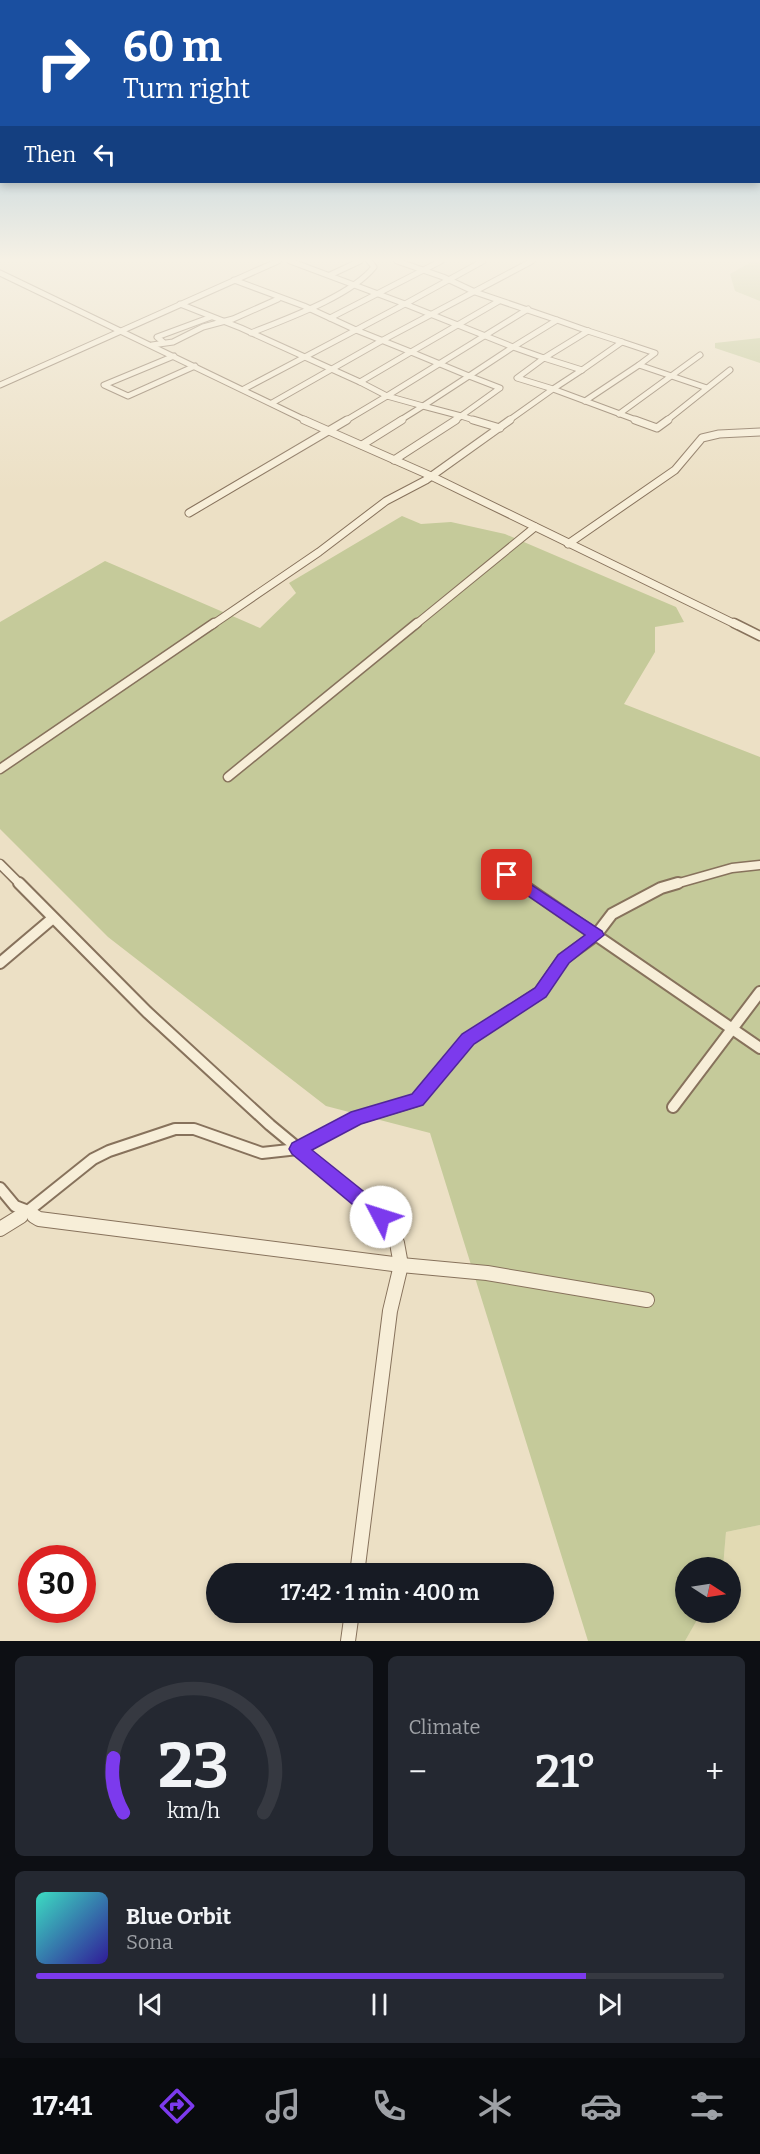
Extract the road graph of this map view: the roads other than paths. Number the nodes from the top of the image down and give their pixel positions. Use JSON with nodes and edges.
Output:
{"nodes":[{"id":1,"x":104,"y":338,"type":"edge"},
{"id":2,"x":136,"y":338,"type":"edge"},
{"id":3,"x":158,"y":338,"type":"edge"},
{"id":4,"x":182,"y":338,"type":"edge"},
{"id":5,"x":261,"y":338,"type":"edge"},
{"id":6,"x":342,"y":338,"type":"edge"},
{"id":7,"x":377,"y":338,"type":"edge"},
{"id":8,"x":388,"y":338,"type":"edge"},
{"id":9,"x":435,"y":338,"type":"edge"},
{"id":10,"x":482,"y":338,"type":"edge"},
{"id":11,"x":489,"y":338,"type":"edge"},
{"id":12,"x":528,"y":338,"type":"edge"},
{"id":13,"x":577,"y":338,"type":"edge"},
{"id":14,"x":610,"y":338,"type":"edge"},
{"id":15,"x":383,"y":340,"type":"junction"},
{"id":16,"x":163,"y":342,"type":"junction"},
{"id":17,"x":622,"y":342,"type":"junction"},
{"id":18,"x":152,"y":345,"type":"junction"},
{"id":19,"x":513,"y":347,"type":"junction"},
{"id":20,"x":411,"y":352,"type":"junction"},
{"id":21,"x":700,"y":355,"type":"dead end"},
{"id":22,"x":174,"y":356,"type":"junction"},
{"id":23,"x":304,"y":357,"type":"junction"},
{"id":24,"x":544,"y":358,"type":"junction"},
{"id":25,"x":440,"y":364,"type":"junction"},
{"id":26,"x":195,"y":366,"type":"junction"},
{"id":27,"x":639,"y":366,"type":"junction"},
{"id":28,"x":334,"y":369,"type":"junction"},
{"id":29,"x":582,"y":370,"type":"junction"},
{"id":30,"x":730,"y":370,"type":"dead end"},
{"id":31,"x":469,"y":376,"type":"junction"},
{"id":32,"x":671,"y":376,"type":"junction"},
{"id":33,"x":517,"y":378,"type":"junction"},
{"id":34,"x":360,"y":382,"type":"junction"},
{"id":35,"x":0,"y":386,"type":"edge"},
{"id":36,"x":707,"y":388,"type":"junction"},
{"id":37,"x":244,"y":389,"type":"junction"},
{"id":38,"x":553,"y":389,"type":"junction"},
{"id":39,"x":387,"y":396,"type":"junction"},
{"id":40,"x":585,"y":401,"type":"junction"},
{"id":41,"x":272,"y":404,"type":"junction"},
{"id":42,"x":423,"y":406,"type":"junction"},
{"id":43,"x":620,"y":414,"type":"junction"},
{"id":44,"x":461,"y":416,"type":"junction"},
{"id":45,"x":500,"y":428,"type":"junction"},
{"id":46,"x":328,"y":430,"type":"junction"},
{"id":47,"x":760,"y":432,"type":"edge"},
{"id":48,"x":362,"y":446,"type":"junction"},
{"id":49,"x":394,"y":460,"type":"junction"},
{"id":50,"x":431,"y":476,"type":"junction"},
{"id":51,"x":189,"y":513,"type":"dead end"},
{"id":52,"x":535,"y":527,"type":"junction"},
{"id":53,"x":568,"y":544,"type":"junction"},
{"id":54,"x":760,"y":636,"type":"edge"},
{"id":55,"x":0,"y":769,"type":"edge"},
{"id":56,"x":228,"y":777,"type":"dead end"},
{"id":57,"x":487,"y":861,"type":"dead end"},
{"id":58,"x":0,"y":864,"type":"edge"},
{"id":59,"x":760,"y":865,"type":"edge"},
{"id":60,"x":53,"y":918,"type":"junction"},
{"id":61,"x":596,"y":935,"type":"junction"},
{"id":62,"x":0,"y":963,"type":"edge"},
{"id":63,"x":760,"y":992,"type":"edge"},
{"id":64,"x":733,"y":1031,"type":"junction"},
{"id":65,"x":760,"y":1048,"type":"edge"},
{"id":66,"x":673,"y":1107,"type":"dead end"},
{"id":67,"x":298,"y":1149,"type":"junction"},
{"id":68,"x":0,"y":1188,"type":"edge"},
{"id":69,"x":28,"y":1211,"type":"junction"},
{"id":70,"x":0,"y":1229,"type":"edge"},
{"id":71,"x":401,"y":1265,"type":"junction"},
{"id":72,"x":647,"y":1300,"type":"dead end"},
{"id":73,"x":358,"y":1563,"type":"edge"},
{"id":74,"x":350,"y":1623,"type":"edge"},
{"id":75,"x":348,"y":1641,"type":"edge"}],
"edges":[{"from":1,"to":35,"type":"street"},
{"from":2,"to":18,"type":"street"},
{"from":3,"to":16,"type":"street"},
{"from":4,"to":16,"type":"street"},
{"from":5,"to":23,"type":"street"},
{"from":6,"to":23,"type":"street"},
{"from":7,"to":15,"type":"street"},
{"from":8,"to":15,"type":"street"},
{"from":9,"to":20,"type":"street"},
{"from":10,"to":25,"type":"street"},
{"from":11,"to":19,"type":"street"},
{"from":12,"to":19,"type":"street"},
{"from":13,"to":24,"type":"street"},
{"from":14,"to":17,"type":"street"},
{"from":15,"to":20,"type":"street"},
{"from":15,"to":28,"type":"street"},
{"from":16,"to":18,"type":"street"},
{"from":17,"to":27,"type":"street"},
{"from":17,"to":29,"type":"street"},
{"from":18,"to":22,"type":"street"},
{"from":19,"to":24,"type":"street"},
{"from":19,"to":31,"type":"street"},
{"from":20,"to":25,"type":"street"},
{"from":20,"to":34,"type":"street"},
{"from":21,"to":32,"type":"street"},
{"from":22,"to":26,"type":"street"},
{"from":22,"to":26,"type":"street"},
{"from":23,"to":28,"type":"street"},
{"from":23,"to":37,"type":"street"},
{"from":24,"to":29,"type":"street"},
{"from":24,"to":33,"type":"street"},
{"from":25,"to":31,"type":"street"},
{"from":25,"to":39,"type":"street"},
{"from":26,"to":37,"type":"street"},
{"from":27,"to":32,"type":"street"},
{"from":27,"to":40,"type":"street"},
{"from":28,"to":34,"type":"street"},
{"from":28,"to":41,"type":"street"},
{"from":29,"to":38,"type":"street"},
{"from":30,"to":36,"type":"street"},
{"from":31,"to":42,"type":"street"},
{"from":31,"to":44,"type":"street"},
{"from":32,"to":36,"type":"street"},
{"from":32,"to":43,"type":"street"},
{"from":33,"to":38,"type":"street"},
{"from":33,"to":44,"type":"street"},
{"from":34,"to":39,"type":"street"},
{"from":36,"to":43,"type":"street"},
{"from":37,"to":41,"type":"street"},
{"from":38,"to":40,"type":"street"},
{"from":38,"to":45,"type":"street"},
{"from":39,"to":42,"type":"street"},
{"from":39,"to":46,"type":"street"},
{"from":40,"to":43,"type":"street"},
{"from":41,"to":46,"type":"street"},
{"from":42,"to":44,"type":"street"},
{"from":42,"to":48,"type":"street"},
{"from":44,"to":45,"type":"street"},
{"from":44,"to":49,"type":"street"},
{"from":45,"to":50,"type":"street"},
{"from":46,"to":48,"type":"street"},
{"from":46,"to":51,"type":"street"},
{"from":47,"to":53,"type":"street"},
{"from":48,"to":49,"type":"street"},
{"from":49,"to":50,"type":"street"},
{"from":50,"to":52,"type":"street"},
{"from":50,"to":55,"type":"street"},
{"from":52,"to":53,"type":"street"},
{"from":52,"to":56,"type":"street"},
{"from":53,"to":54,"type":"street"},
{"from":57,"to":61,"type":"street"},
{"from":58,"to":60,"type":"street"},
{"from":59,"to":61,"type":"street"},
{"from":60,"to":62,"type":"street"},
{"from":60,"to":67,"type":"street"},
{"from":61,"to":64,"type":"street"},
{"from":61,"to":67,"type":"street"},
{"from":63,"to":64,"type":"street"},
{"from":64,"to":65,"type":"street"},
{"from":64,"to":66,"type":"street"},
{"from":67,"to":69,"type":"street"},
{"from":67,"to":71,"type":"street"},
{"from":68,"to":69,"type":"street"},
{"from":69,"to":70,"type":"street"},
{"from":69,"to":71,"type":"street"},
{"from":71,"to":72,"type":"street"},
{"from":71,"to":73,"type":"street"},
{"from":74,"to":75,"type":"street"}]}
